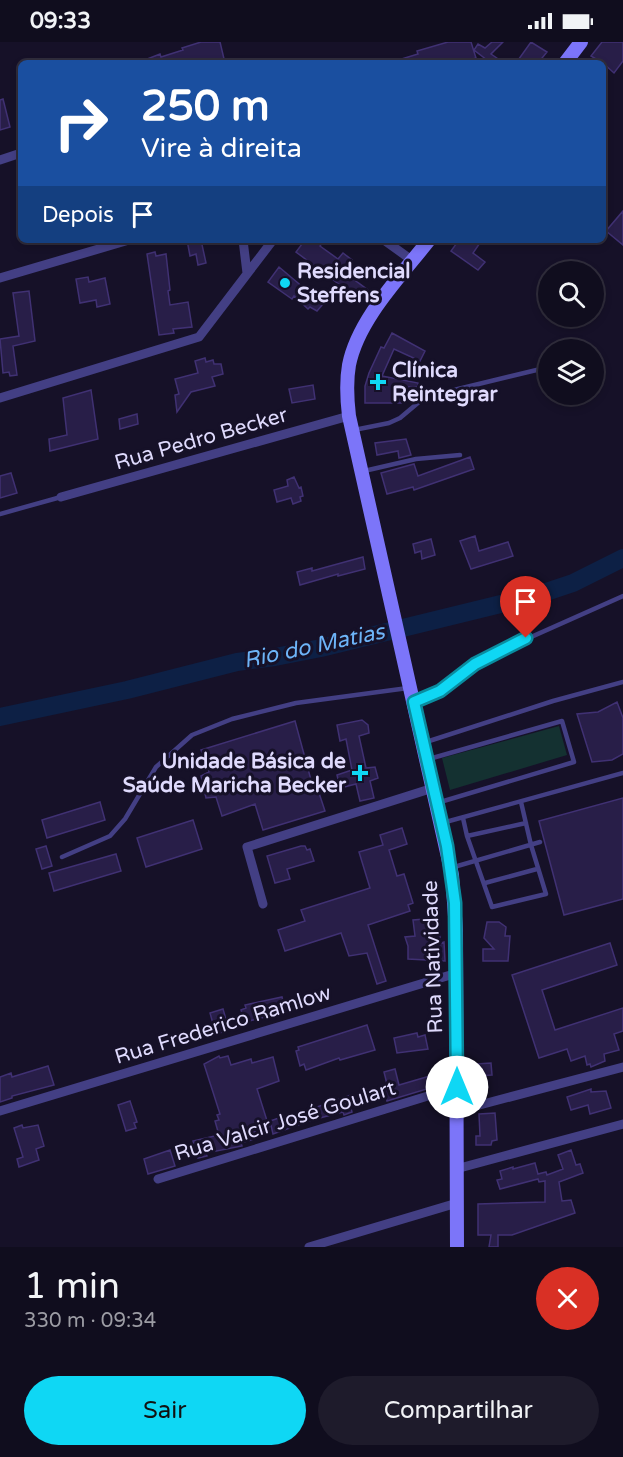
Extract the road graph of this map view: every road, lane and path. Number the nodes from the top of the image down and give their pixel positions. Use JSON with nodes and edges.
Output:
{"nodes":[{"id":1,"x":582,"y":42,"type":"edge"},
{"id":2,"x":567,"y":60,"type":"edge"},
{"id":3,"x":18,"y":154,"type":"edge"},
{"id":4,"x":0,"y":160,"type":"edge"},
{"id":5,"x":119,"y":243,"type":"edge"},
{"id":6,"x":243,"y":243,"type":"edge"},
{"id":7,"x":271,"y":243,"type":"edge"},
{"id":8,"x":388,"y":243,"type":"edge"},
{"id":9,"x":427,"y":243,"type":"edge"},
{"id":10,"x":413,"y":261,"type":"junction"},
{"id":11,"x":247,"y":273,"type":"junction"},
{"id":12,"x":0,"y":278,"type":"edge"},
{"id":13,"x":538,"y":370,"type":"edge"},
{"id":14,"x":0,"y":398,"type":"edge"},
{"id":15,"x":351,"y":423,"type":"junction"},
{"id":16,"x":460,"y":455,"type":"dead end"},
{"id":17,"x":362,"y":472,"type":"junction"},
{"id":18,"x":62,"y":497,"type":"joint"},
{"id":19,"x":0,"y":514,"type":"edge"},
{"id":20,"x":623,"y":596,"type":"edge"},
{"id":21,"x":623,"y":682,"type":"edge"},
{"id":22,"x":412,"y":695,"type":"junction"},
{"id":23,"x":423,"y":743,"type":"junction"},
{"id":24,"x":427,"y":759,"type":"junction"},
{"id":25,"x":623,"y":773,"type":"edge"},
{"id":26,"x":434,"y":788,"type":"junction"},
{"id":27,"x":521,"y":802,"type":"junction"},
{"id":28,"x":437,"y":803,"type":"junction"},
{"id":29,"x":463,"y":818,"type":"junction"},
{"id":30,"x":442,"y":823,"type":"junction"},
{"id":31,"x":526,"y":823,"type":"junction"},
{"id":32,"x":467,"y":836,"type":"junction"},
{"id":33,"x":540,"y":842,"type":"dead end"},
{"id":34,"x":531,"y":845,"type":"junction"},
{"id":35,"x":62,"y":856,"type":"dead end"},
{"id":36,"x":476,"y":861,"type":"junction"},
{"id":37,"x":451,"y":868,"type":"junction"},
{"id":38,"x":537,"y":869,"type":"junction"},
{"id":39,"x":485,"y":883,"type":"junction"},
{"id":40,"x":263,"y":904,"type":"dead end"},
{"id":41,"x":457,"y":973,"type":"junction"},
{"id":42,"x":623,"y":1067,"type":"edge"},
{"id":43,"x":457,"y":1087,"type":"junction"},
{"id":44,"x":0,"y":1111,"type":"edge"},
{"id":45,"x":457,"y":1111,"type":"junction"},
{"id":46,"x":623,"y":1124,"type":"edge"},
{"id":47,"x":456,"y":1169,"type":"junction"},
{"id":48,"x":158,"y":1179,"type":"dead end"},
{"id":49,"x":457,"y":1203,"type":"junction"},
{"id":50,"x":309,"y":1247,"type":"edge"},
{"id":51,"x":457,"y":1247,"type":"edge"}],
"edges":[{"from":1,"to":2,"type":"main road"},
{"from":3,"to":4,"type":"street"},
{"from":5,"to":12,"type":"street"},
{"from":6,"to":11,"type":"street"},
{"from":7,"to":11,"type":"street"},
{"from":8,"to":10,"type":"street"},
{"from":9,"to":10,"type":"main road","name":"Rua Natividade"},
{"from":10,"to":15,"type":"main road","name":"Rua Natividade"},
{"from":11,"to":14,"type":"street"},
{"from":13,"to":15,"type":"lane"},
{"from":15,"to":17,"type":"main road","name":"Rua Natividade"},
{"from":15,"to":18,"type":"street","name":"Rua Pedro Becker"},
{"from":16,"to":17,"type":"lane"},
{"from":17,"to":22,"type":"main road","name":"Rua Natividade"},
{"from":18,"to":19,"type":"lane"},
{"from":20,"to":22,"type":"lane"},
{"from":21,"to":23,"type":"lane"},
{"from":22,"to":23,"type":"main road","name":"Rua Natividade"},
{"from":22,"to":35,"type":"lane"},
{"from":23,"to":24,"type":"main road","name":"Rua Natividade"},
{"from":24,"to":26,"type":"main road","name":"Rua Natividade"},
{"from":24,"to":28,"type":"lane"},
{"from":25,"to":27,"type":"lane"},
{"from":26,"to":28,"type":"main road","name":"Rua Natividade"},
{"from":26,"to":40,"type":"street"},
{"from":27,"to":29,"type":"lane"},
{"from":27,"to":31,"type":"lane"},
{"from":28,"to":30,"type":"main road","name":"Rua Natividade"},
{"from":29,"to":30,"type":"lane"},
{"from":29,"to":32,"type":"lane"},
{"from":30,"to":37,"type":"main road","name":"Rua Natividade"},
{"from":31,"to":32,"type":"lane"},
{"from":31,"to":34,"type":"lane"},
{"from":32,"to":36,"type":"lane"},
{"from":33,"to":34,"type":"lane"},
{"from":34,"to":36,"type":"lane"},
{"from":34,"to":38,"type":"lane"},
{"from":36,"to":37,"type":"lane"},
{"from":36,"to":39,"type":"lane"},
{"from":37,"to":41,"type":"main road","name":"Rua Natividade"},
{"from":38,"to":39,"type":"lane"},
{"from":38,"to":39,"type":"lane"},
{"from":41,"to":43,"type":"main road","name":"Rua Natividade"},
{"from":41,"to":44,"type":"street","name":"Rua Frederico Ramlow"},
{"from":42,"to":45,"type":"street"},
{"from":43,"to":45,"type":"main road","name":"Rua Natividade"},
{"from":43,"to":48,"type":"street","name":"Rua Valcir José Goulart"},
{"from":45,"to":47,"type":"main road","name":"Rua Natividade"},
{"from":46,"to":47,"type":"street"},
{"from":47,"to":49,"type":"main road","name":"Rua Natividade"},
{"from":49,"to":50,"type":"street"},
{"from":49,"to":51,"type":"main road","name":"Rua Natividade"}]}
